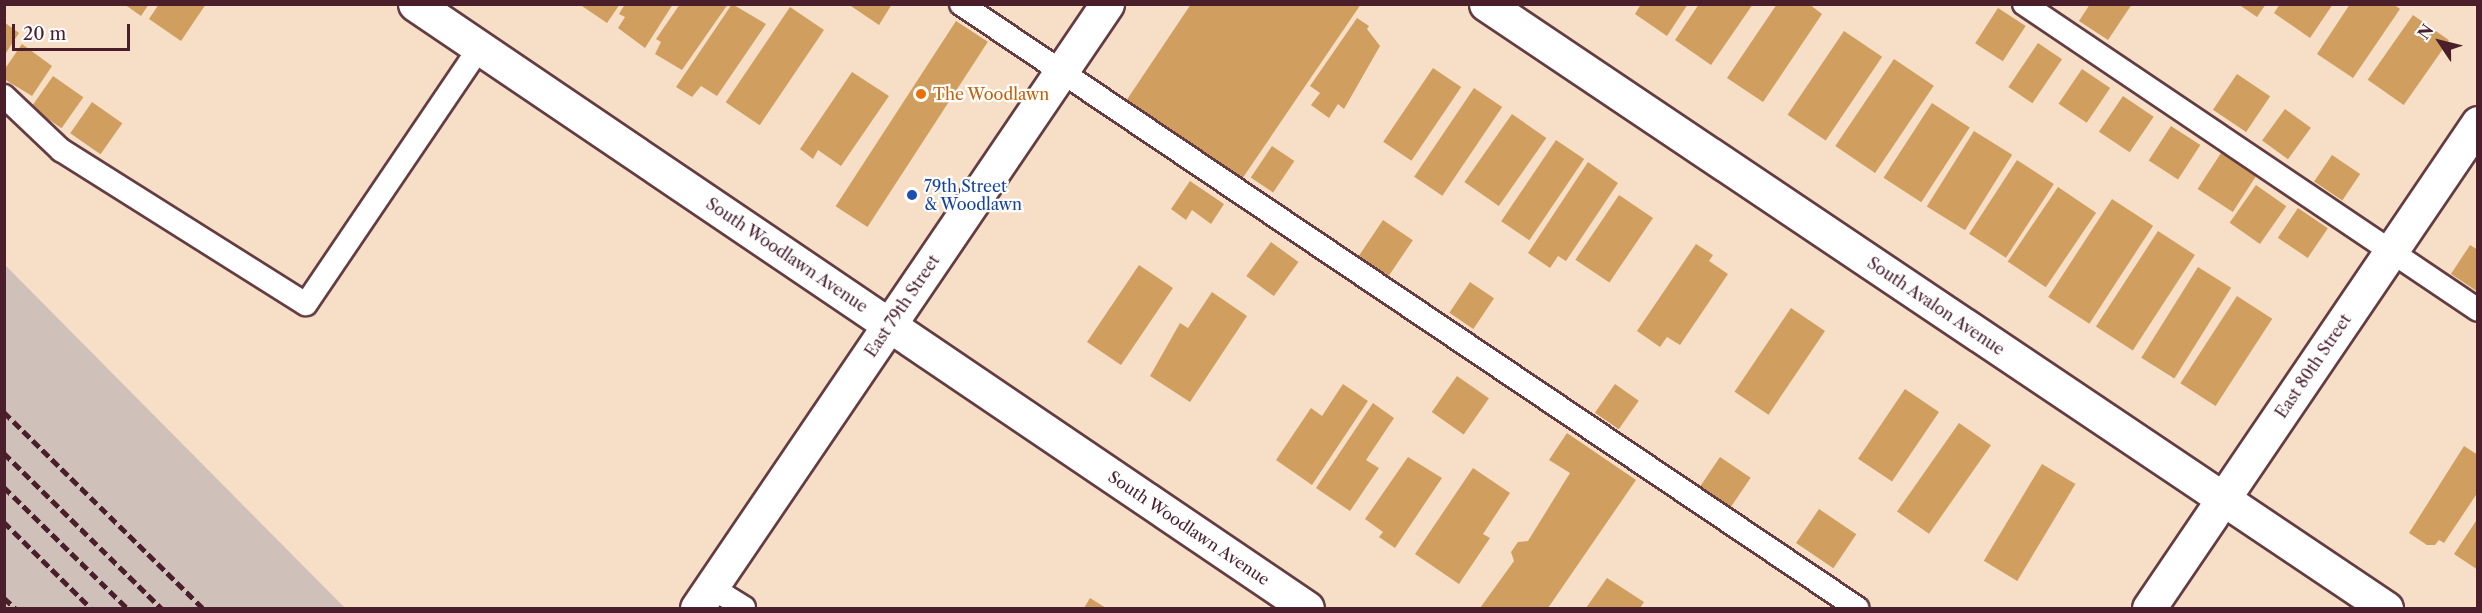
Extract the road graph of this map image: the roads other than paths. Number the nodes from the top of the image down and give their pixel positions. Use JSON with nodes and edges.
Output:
{"nodes":[{"id":1,"x":415,"y":4,"type":"edge"},
{"id":2,"x":961,"y":4,"type":"edge"},
{"id":3,"x":1107,"y":4,"type":"edge"},
{"id":4,"x":1486,"y":4,"type":"edge"},
{"id":5,"x":2024,"y":4,"type":"edge"},
{"id":6,"x":479,"y":48,"type":"junction"},
{"id":7,"x":1061,"y":71,"type":"junction"},
{"id":8,"x":4,"y":96,"type":"edge"},
{"id":9,"x":2478,"y":123,"type":"edge"},
{"id":10,"x":2391,"y":252,"type":"junction"},
{"id":11,"x":2478,"y":310,"type":"edge"},
{"id":12,"x":890,"y":324,"type":"junction"},
{"id":13,"x":2223,"y":499,"type":"junction"},
{"id":14,"x":704,"y":598,"type":"edge"},
{"id":15,"x":744,"y":609,"type":"edge"},
{"id":16,"x":1307,"y":609,"type":"edge"},
{"id":17,"x":1857,"y":609,"type":"edge"},
{"id":18,"x":2149,"y":609,"type":"edge"},
{"id":19,"x":2386,"y":609,"type":"edge"}],
"edges":[{"from":1,"to":6,"type":"street","name":"South Woodlawn Avenue"},
{"from":2,"to":7,"type":"lane"},
{"from":3,"to":7,"type":"street","name":"East 79th Street"},
{"from":4,"to":13,"type":"street","name":"South Avalon Avenue"},
{"from":5,"to":10,"type":"lane"},
{"from":6,"to":8,"type":"lane"},
{"from":6,"to":12,"type":"street","name":"South Woodlawn Avenue"},
{"from":7,"to":12,"type":"street","name":"East 79th Street"},
{"from":7,"to":17,"type":"lane"},
{"from":9,"to":10,"type":"street","name":"East 80th Street"},
{"from":10,"to":11,"type":"lane"},
{"from":10,"to":13,"type":"street","name":"East 80th Street"},
{"from":12,"to":14,"type":"street","name":"East 79th Street"},
{"from":12,"to":16,"type":"street","name":"South Woodlawn Avenue"},
{"from":13,"to":18,"type":"street","name":"East 80th Street"},
{"from":13,"to":19,"type":"street","name":"South Avalon Avenue"},
{"from":14,"to":15,"type":"lane"}]}
